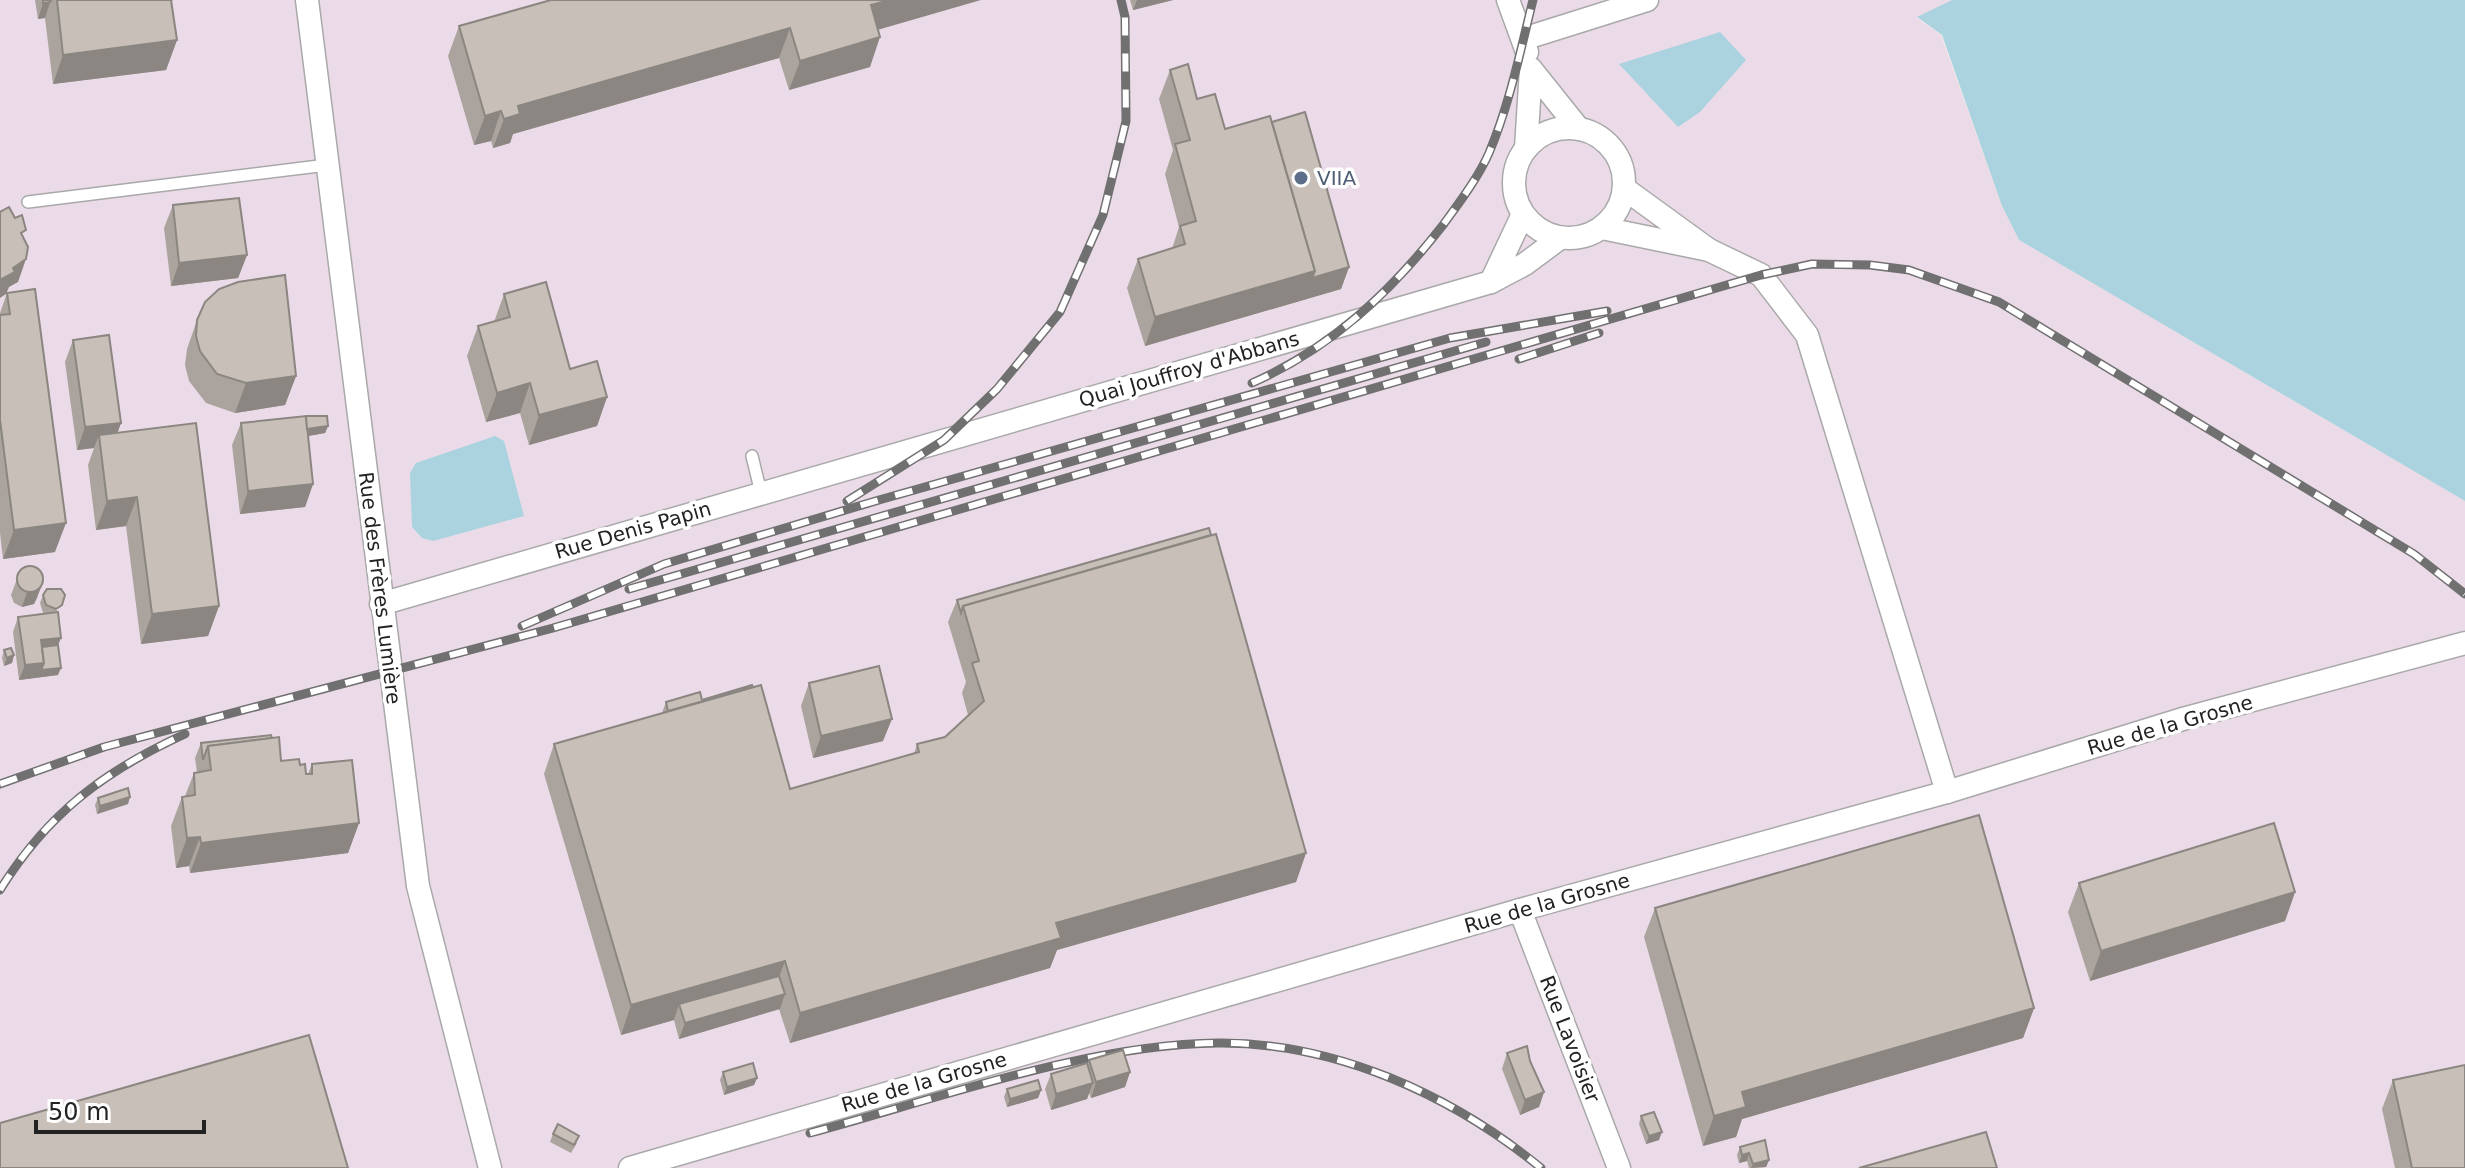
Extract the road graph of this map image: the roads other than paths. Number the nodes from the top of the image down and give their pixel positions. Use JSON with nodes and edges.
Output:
{"nodes":[{"id":1,"x":307,"y":0,"type":"edge"},
{"id":2,"x":1508,"y":0,"type":"edge"},
{"id":3,"x":1647,"y":0,"type":"edge"},
{"id":4,"x":1523,"y":39,"type":"junction"},
{"id":5,"x":1531,"y":69,"type":"junction"},
{"id":6,"x":1579,"y":129,"type":"junction"},
{"id":7,"x":1526,"y":148,"type":"junction"},
{"id":8,"x":327,"y":165,"type":"junction"},
{"id":9,"x":1625,"y":189,"type":"junction"},
{"id":10,"x":28,"y":202,"type":"dead end"},
{"id":11,"x":1523,"y":214,"type":"junction"},
{"id":12,"x":1602,"y":228,"type":"junction"},
{"id":13,"x":1560,"y":238,"type":"junction"},
{"id":14,"x":1709,"y":250,"type":"junction"},
{"id":15,"x":1491,"y":282,"type":"junction"},
{"id":16,"x":752,"y":456,"type":"dead end"},
{"id":17,"x":886,"y":457,"type":"joint"},
{"id":18,"x":761,"y":493,"type":"junction"},
{"id":19,"x":381,"y":604,"type":"junction"},
{"id":20,"x":2465,"y":643,"type":"edge"},
{"id":21,"x":1947,"y":792,"type":"junction"},
{"id":22,"x":1520,"y":910,"type":"junction"},
{"id":23,"x":490,"y":1168,"type":"edge"},
{"id":24,"x":630,"y":1168,"type":"edge"},
{"id":25,"x":1619,"y":1168,"type":"edge"}],
"edges":[{"from":1,"to":8,"type":"street","name":"Rue des Frères Lumière"},
{"from":2,"to":4,"type":"street"},
{"from":3,"to":4,"type":"street"},
{"from":4,"to":5,"type":"street"},
{"from":5,"to":6,"type":"street"},
{"from":5,"to":7,"type":"street"},
{"from":6,"to":7,"type":"street"},
{"from":6,"to":9,"type":"street"},
{"from":7,"to":11,"type":"street"},
{"from":8,"to":10,"type":"lane"},
{"from":8,"to":19,"type":"street","name":"Rue des Frères Lumière"},
{"from":9,"to":12,"type":"street"},
{"from":9,"to":14,"type":"street"},
{"from":11,"to":13,"type":"street"},
{"from":11,"to":15,"type":"street"},
{"from":12,"to":13,"type":"street"},
{"from":12,"to":14,"type":"street"},
{"from":13,"to":15,"type":"street","name":"Quai Jouffroy d'Abbans"},
{"from":14,"to":21,"type":"street"},
{"from":15,"to":17,"type":"street","name":"Quai Jouffroy d'Abbans"},
{"from":16,"to":18,"type":"lane"},
{"from":17,"to":18,"type":"street","name":"Rue Denis Papin"},
{"from":18,"to":19,"type":"street","name":"Rue Denis Papin"},
{"from":19,"to":23,"type":"street","name":"Rue des Frères Lumière"},
{"from":20,"to":21,"type":"street","name":"Rue de la Grosne"},
{"from":21,"to":22,"type":"street","name":"Rue de la Grosne"},
{"from":22,"to":24,"type":"street","name":"Rue de la Grosne"},
{"from":22,"to":25,"type":"street","name":"Rue Lavoisier"}]}
